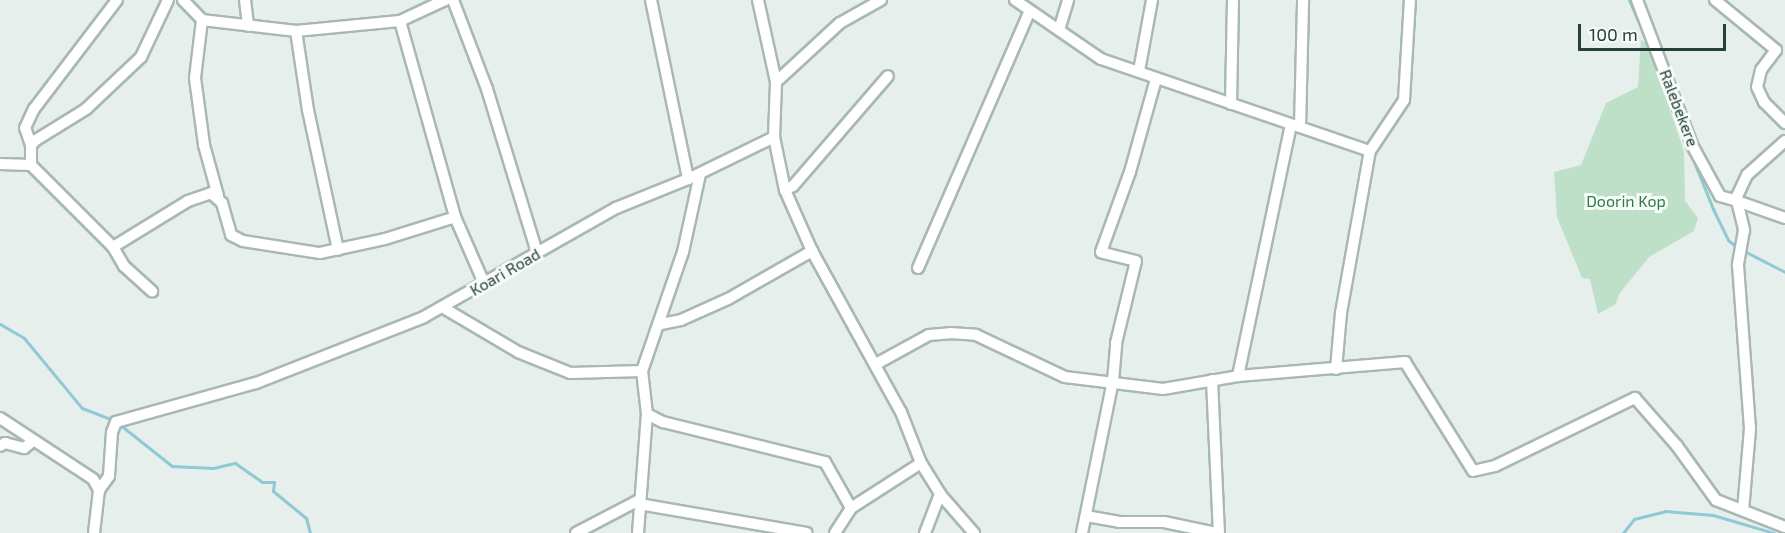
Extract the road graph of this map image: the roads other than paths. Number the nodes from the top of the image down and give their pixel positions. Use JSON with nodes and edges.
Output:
{"nodes":[{"id":1,"x":117,"y":0,"type":"edge"},
{"id":2,"x":168,"y":0,"type":"edge"},
{"id":3,"x":183,"y":0,"type":"edge"},
{"id":4,"x":245,"y":0,"type":"edge"},
{"id":5,"x":445,"y":0,"type":"edge"},
{"id":6,"x":453,"y":0,"type":"edge"},
{"id":7,"x":651,"y":0,"type":"edge"},
{"id":8,"x":758,"y":0,"type":"edge"},
{"id":9,"x":881,"y":0,"type":"edge"},
{"id":10,"x":1015,"y":0,"type":"edge"},
{"id":11,"x":1068,"y":0,"type":"edge"},
{"id":12,"x":1152,"y":0,"type":"edge"},
{"id":13,"x":1233,"y":0,"type":"edge"},
{"id":14,"x":1303,"y":0,"type":"edge"},
{"id":15,"x":1410,"y":0,"type":"edge"},
{"id":16,"x":1637,"y":0,"type":"edge"},
{"id":17,"x":1715,"y":0,"type":"edge"},
{"id":18,"x":1030,"y":11,"type":"junction"},
{"id":19,"x":202,"y":20,"type":"junction"},
{"id":20,"x":400,"y":21,"type":"junction"},
{"id":21,"x":248,"y":26,"type":"junction"},
{"id":22,"x":1059,"y":30,"type":"junction"},
{"id":23,"x":296,"y":31,"type":"junction"},
{"id":24,"x":1139,"y":71,"type":"junction"},
{"id":25,"x":888,"y":76,"type":"dead end"},
{"id":26,"x":1156,"y":79,"type":"junction"},
{"id":27,"x":776,"y":82,"type":"junction"},
{"id":28,"x":1231,"y":104,"type":"junction"},
{"id":29,"x":1785,"y":123,"type":"edge"},
{"id":30,"x":1296,"y":126,"type":"junction"},
{"id":31,"x":774,"y":137,"type":"junction"},
{"id":32,"x":1785,"y":141,"type":"edge"},
{"id":33,"x":31,"y":145,"type":"junction"},
{"id":34,"x":1370,"y":151,"type":"junction"},
{"id":35,"x":0,"y":164,"type":"edge"},
{"id":36,"x":31,"y":165,"type":"junction"},
{"id":37,"x":700,"y":174,"type":"junction"},
{"id":38,"x":688,"y":179,"type":"junction"},
{"id":39,"x":785,"y":190,"type":"junction"},
{"id":40,"x":218,"y":196,"type":"junction"},
{"id":41,"x":1737,"y":201,"type":"junction"},
{"id":42,"x":455,"y":217,"type":"junction"},
{"id":43,"x":1785,"y":218,"type":"edge"},
{"id":44,"x":114,"y":247,"type":"junction"},
{"id":45,"x":338,"y":250,"type":"junction"},
{"id":46,"x":812,"y":251,"type":"junction"},
{"id":47,"x":537,"y":253,"type":"junction"},
{"id":48,"x":918,"y":268,"type":"dead end"},
{"id":49,"x":484,"y":283,"type":"junction"},
{"id":50,"x":152,"y":291,"type":"dead end"},
{"id":51,"x":442,"y":307,"type":"junction"},
{"id":52,"x":661,"y":324,"type":"junction"},
{"id":53,"x":876,"y":364,"type":"junction"},
{"id":54,"x":1336,"y":369,"type":"junction"},
{"id":55,"x":642,"y":371,"type":"junction"},
{"id":56,"x":1238,"y":376,"type":"junction"},
{"id":57,"x":1212,"y":380,"type":"junction"},
{"id":58,"x":1113,"y":381,"type":"junction"},
{"id":59,"x":647,"y":414,"type":"junction"},
{"id":60,"x":0,"y":418,"type":"edge"},
{"id":61,"x":33,"y":441,"type":"junction"},
{"id":62,"x":0,"y":446,"type":"edge"},
{"id":63,"x":921,"y":463,"type":"junction"},
{"id":64,"x":99,"y":490,"type":"junction"},
{"id":65,"x":940,"y":494,"type":"junction"},
{"id":66,"x":639,"y":502,"type":"junction"},
{"id":67,"x":851,"y":508,"type":"junction"},
{"id":68,"x":1743,"y":510,"type":"junction"},
{"id":69,"x":1086,"y":516,"type":"junction"},
{"id":70,"x":1785,"y":527,"type":"edge"},
{"id":71,"x":94,"y":533,"type":"edge"},
{"id":72,"x":576,"y":533,"type":"edge"},
{"id":73,"x":638,"y":533,"type":"edge"},
{"id":74,"x":807,"y":533,"type":"edge"},
{"id":75,"x":835,"y":533,"type":"edge"},
{"id":76,"x":925,"y":533,"type":"edge"},
{"id":77,"x":974,"y":533,"type":"edge"},
{"id":78,"x":1082,"y":533,"type":"edge"},
{"id":79,"x":1217,"y":533,"type":"edge"}],
"edges":[{"from":1,"to":33,"type":"street"},
{"from":2,"to":33,"type":"street"},
{"from":3,"to":19,"type":"street"},
{"from":4,"to":21,"type":"street"},
{"from":5,"to":20,"type":"street"},
{"from":6,"to":47,"type":"street"},
{"from":7,"to":38,"type":"street"},
{"from":8,"to":27,"type":"street"},
{"from":9,"to":27,"type":"street"},
{"from":10,"to":18,"type":"street"},
{"from":11,"to":22,"type":"street"},
{"from":12,"to":24,"type":"street"},
{"from":13,"to":28,"type":"street"},
{"from":14,"to":30,"type":"street"},
{"from":15,"to":34,"type":"street"},
{"from":16,"to":41,"type":"street","name":"Ralebekere"},
{"from":17,"to":29,"type":"street"},
{"from":18,"to":22,"type":"street"},
{"from":18,"to":48,"type":"street"},
{"from":19,"to":21,"type":"street"},
{"from":19,"to":40,"type":"street"},
{"from":20,"to":23,"type":"street"},
{"from":20,"to":42,"type":"street"},
{"from":21,"to":23,"type":"street"},
{"from":22,"to":24,"type":"street"},
{"from":23,"to":45,"type":"street"},
{"from":24,"to":26,"type":"street"},
{"from":25,"to":39,"type":"street"},
{"from":26,"to":28,"type":"street"},
{"from":26,"to":58,"type":"street"},
{"from":27,"to":31,"type":"street"},
{"from":28,"to":30,"type":"street"},
{"from":30,"to":34,"type":"street"},
{"from":30,"to":56,"type":"street"},
{"from":31,"to":37,"type":"street","name":"Koari Road"},
{"from":31,"to":39,"type":"street"},
{"from":32,"to":41,"type":"street"},
{"from":33,"to":36,"type":"street"},
{"from":34,"to":54,"type":"street"},
{"from":35,"to":36,"type":"street"},
{"from":36,"to":44,"type":"street"},
{"from":37,"to":38,"type":"street","name":"Koari Road"},
{"from":37,"to":52,"type":"street"},
{"from":38,"to":47,"type":"street","name":"Koari Road"},
{"from":39,"to":46,"type":"street"},
{"from":40,"to":44,"type":"street"},
{"from":40,"to":45,"type":"street"},
{"from":41,"to":43,"type":"street","name":"Ralebekere"},
{"from":41,"to":68,"type":"street"},
{"from":42,"to":45,"type":"street"},
{"from":42,"to":49,"type":"street"},
{"from":44,"to":50,"type":"street"},
{"from":46,"to":52,"type":"street"},
{"from":46,"to":53,"type":"street"},
{"from":47,"to":49,"type":"street","name":"Koari Road"},
{"from":49,"to":51,"type":"street","name":"Koari Road"},
{"from":51,"to":55,"type":"street"},
{"from":51,"to":64,"type":"street","name":"Koari Road"},
{"from":52,"to":55,"type":"street"},
{"from":53,"to":58,"type":"street"},
{"from":53,"to":63,"type":"street"},
{"from":54,"to":56,"type":"street"},
{"from":54,"to":68,"type":"street"},
{"from":55,"to":59,"type":"street"},
{"from":56,"to":57,"type":"street"},
{"from":57,"to":58,"type":"street"},
{"from":57,"to":79,"type":"street"},
{"from":58,"to":69,"type":"street"},
{"from":59,"to":66,"type":"street"},
{"from":59,"to":67,"type":"street"},
{"from":60,"to":61,"type":"street"},
{"from":61,"to":62,"type":"street"},
{"from":61,"to":64,"type":"street"},
{"from":63,"to":65,"type":"street"},
{"from":63,"to":67,"type":"street"},
{"from":64,"to":71,"type":"street"},
{"from":65,"to":76,"type":"street"},
{"from":65,"to":77,"type":"street"},
{"from":66,"to":72,"type":"street"},
{"from":66,"to":73,"type":"street"},
{"from":66,"to":74,"type":"street"},
{"from":67,"to":75,"type":"street"},
{"from":68,"to":70,"type":"street"},
{"from":69,"to":78,"type":"street"},
{"from":69,"to":79,"type":"street"}]}
